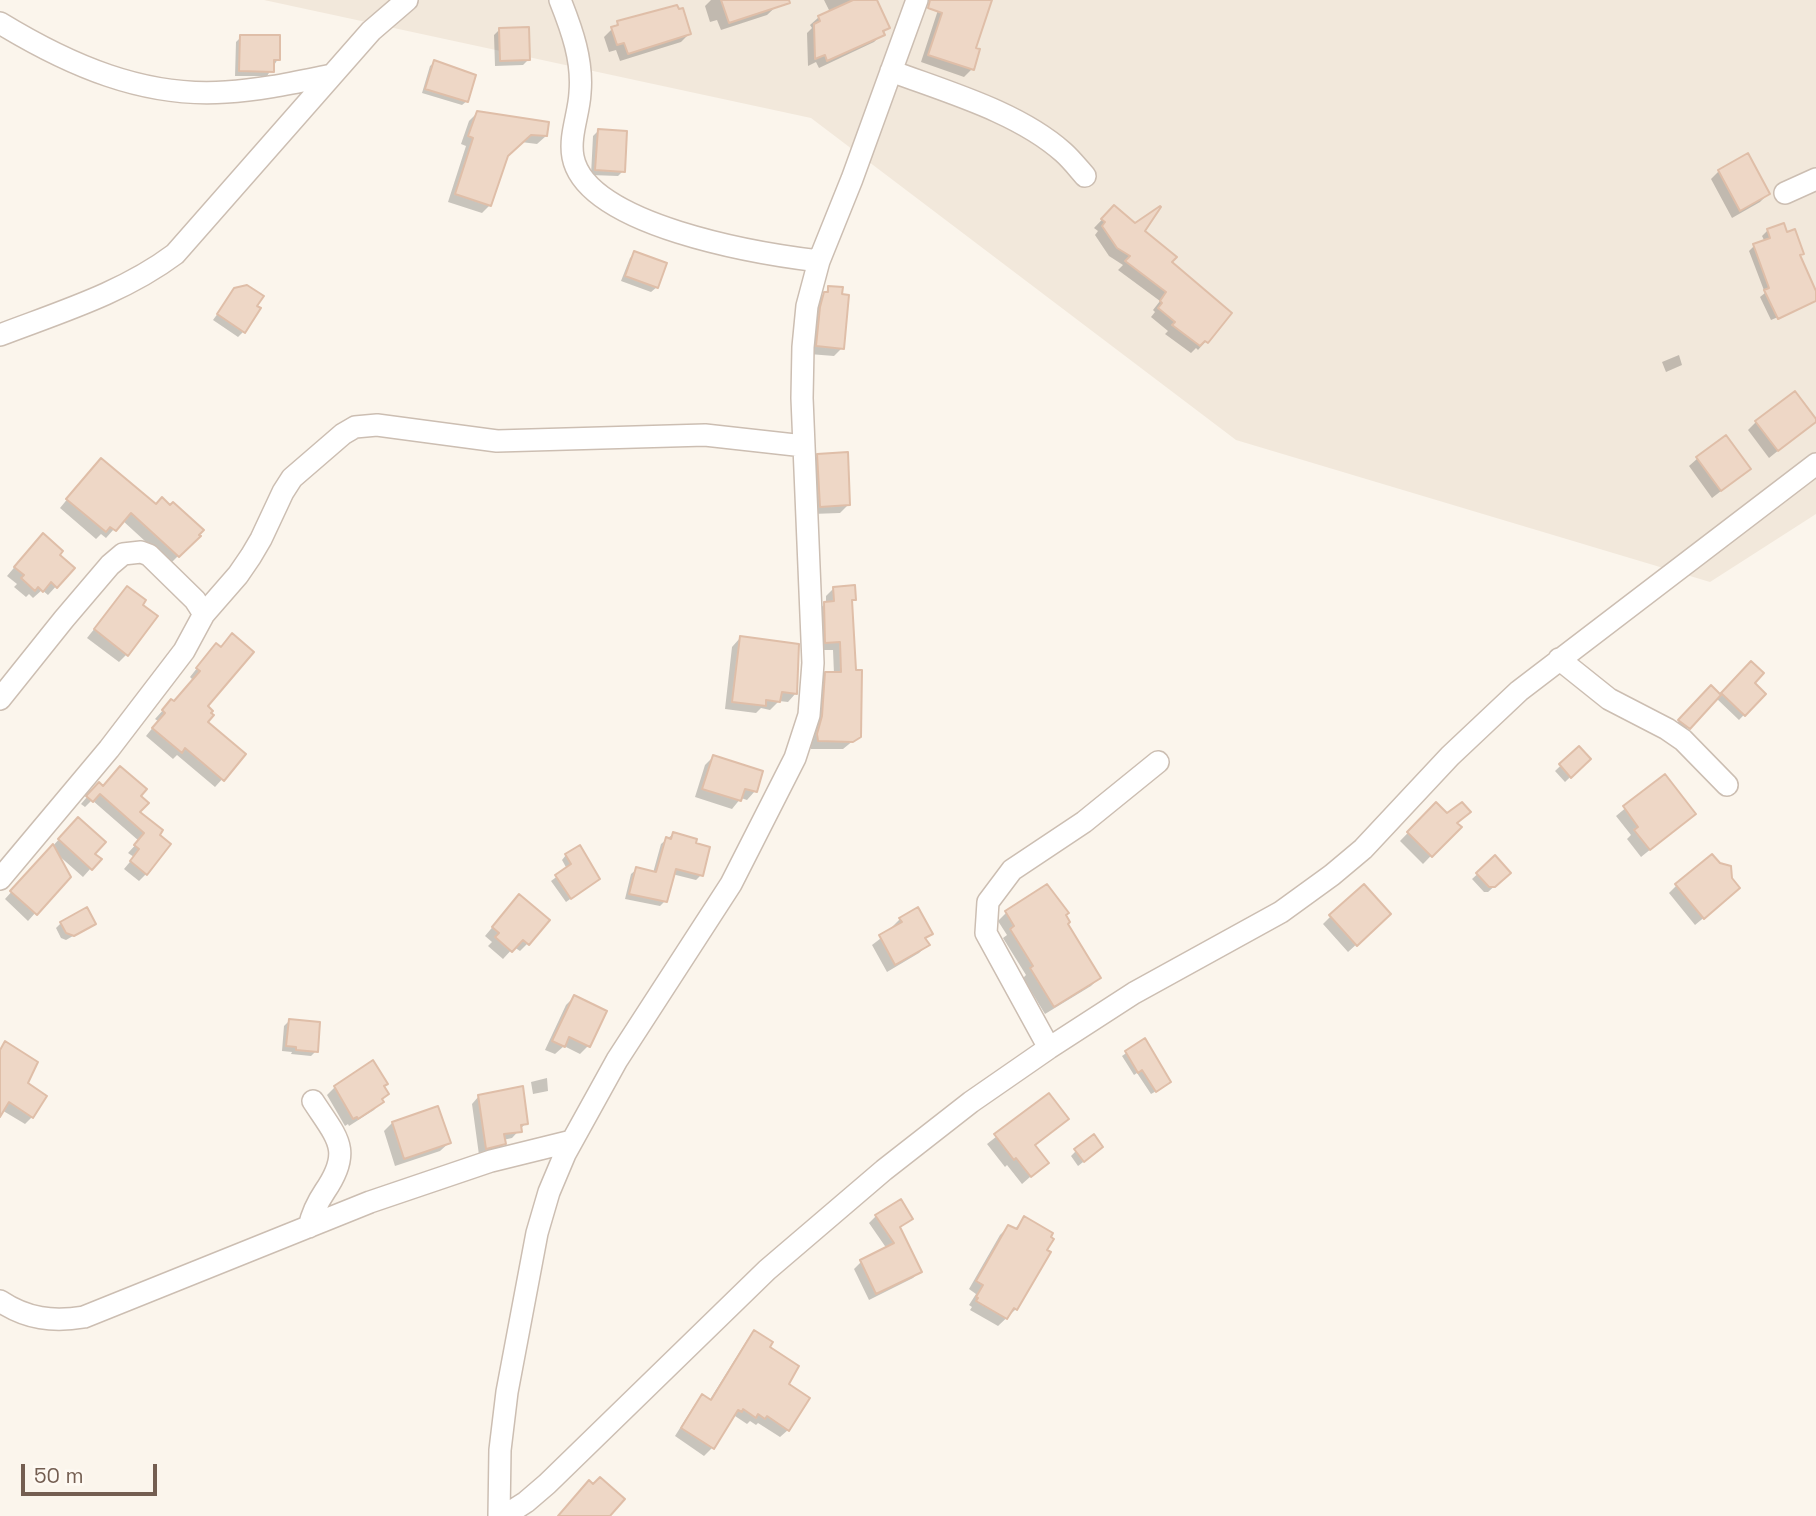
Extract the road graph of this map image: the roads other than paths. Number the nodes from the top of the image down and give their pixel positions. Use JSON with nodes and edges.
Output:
{"nodes":[{"id":1,"x":407,"y":0,"type":"edge"},
{"id":2,"x":561,"y":0,"type":"edge"},
{"id":3,"x":917,"y":0,"type":"edge"},
{"id":4,"x":0,"y":23,"type":"edge"},
{"id":5,"x":891,"y":71,"type":"junction"},
{"id":6,"x":332,"y":75,"type":"junction"},
{"id":7,"x":1085,"y":176,"type":"dead end"},
{"id":8,"x":1816,"y":180,"type":"edge"},
{"id":9,"x":1785,"y":193,"type":"dead end"},
{"id":10,"x":819,"y":261,"type":"junction"},
{"id":11,"x":0,"y":335,"type":"edge"},
{"id":12,"x":804,"y":446,"type":"junction"},
{"id":13,"x":1816,"y":464,"type":"edge"},
{"id":14,"x":204,"y":614,"type":"junction"},
{"id":15,"x":1559,"y":659,"type":"junction"},
{"id":16,"x":0,"y":699,"type":"edge"},
{"id":17,"x":1158,"y":762,"type":"dead end"},
{"id":18,"x":1727,"y":785,"type":"dead end"},
{"id":19,"x":0,"y":879,"type":"edge"},
{"id":20,"x":1049,"y":1048,"type":"junction"},
{"id":21,"x":313,"y":1101,"type":"dead end"},
{"id":22,"x":572,"y":1141,"type":"junction"},
{"id":23,"x":309,"y":1227,"type":"junction"},
{"id":24,"x":0,"y":1301,"type":"edge"},
{"id":25,"x":501,"y":1516,"type":"edge"}],
"edges":[{"from":1,"to":6,"type":"street"},
{"from":2,"to":10,"type":"street"},
{"from":3,"to":5,"type":"street"},
{"from":4,"to":6,"type":"street"},
{"from":5,"to":7,"type":"street"},
{"from":5,"to":10,"type":"street"},
{"from":6,"to":11,"type":"street"},
{"from":8,"to":9,"type":"street"},
{"from":10,"to":12,"type":"street"},
{"from":12,"to":14,"type":"street"},
{"from":12,"to":22,"type":"street"},
{"from":13,"to":15,"type":"street"},
{"from":14,"to":16,"type":"street"},
{"from":14,"to":19,"type":"street"},
{"from":15,"to":18,"type":"street"},
{"from":15,"to":20,"type":"street"},
{"from":17,"to":20,"type":"street"},
{"from":20,"to":25,"type":"street"},
{"from":21,"to":23,"type":"street"},
{"from":22,"to":23,"type":"street"},
{"from":22,"to":25,"type":"street"},
{"from":23,"to":24,"type":"street"}]}
